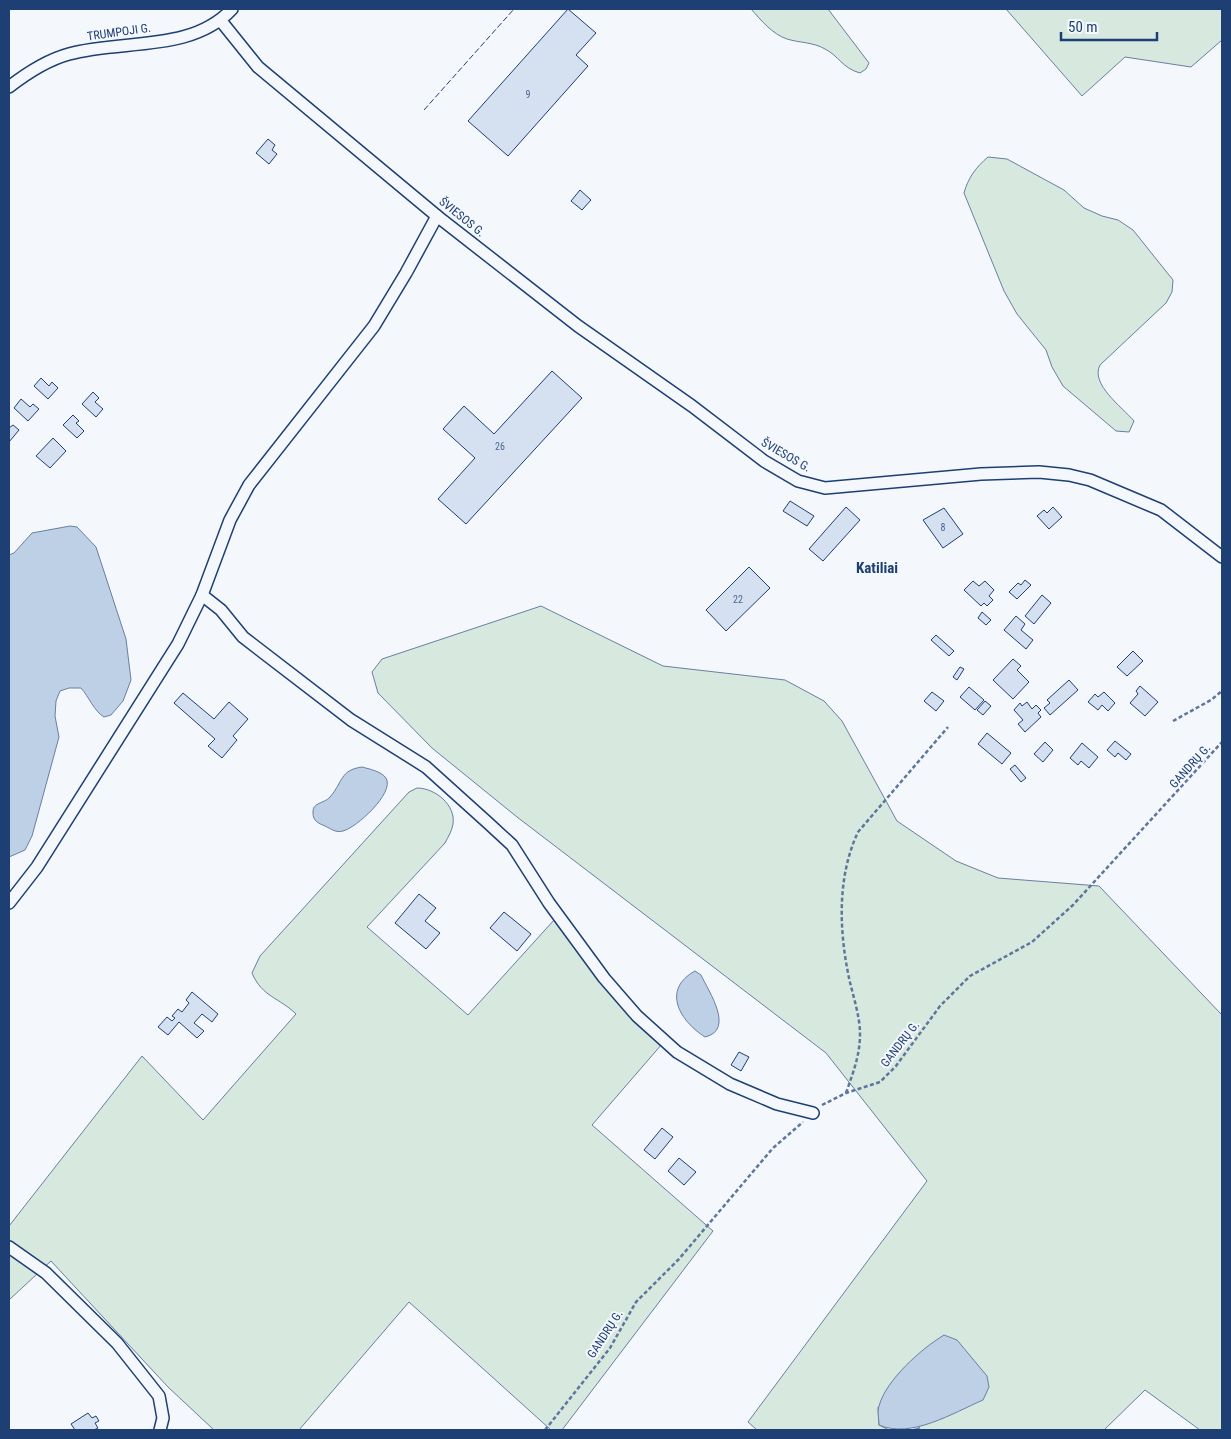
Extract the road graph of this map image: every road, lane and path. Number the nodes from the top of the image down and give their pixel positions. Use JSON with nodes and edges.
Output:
{"nodes":[{"id":1,"x":232,"y":9,"type":"edge"},
{"id":2,"x":221,"y":21,"type":"junction"},
{"id":3,"x":9,"y":86,"type":"edge"},
{"id":4,"x":437,"y":216,"type":"junction"},
{"id":5,"x":1222,"y":557,"type":"edge"},
{"id":6,"x":202,"y":595,"type":"junction"},
{"id":7,"x":1222,"y":691,"type":"edge"},
{"id":8,"x":1173,"y":721,"type":"dead end"},
{"id":9,"x":948,"y":728,"type":"dead end"},
{"id":10,"x":1222,"y":742,"type":"edge"},
{"id":11,"x":9,"y":903,"type":"edge"},
{"id":12,"x":846,"y":1092,"type":"junction"},
{"id":13,"x":814,"y":1112,"type":"junction"},
{"id":14,"x":9,"y":1247,"type":"edge"},
{"id":15,"x":160,"y":1430,"type":"edge"},
{"id":16,"x":545,"y":1430,"type":"edge"}],
"edges":[{"from":1,"to":2,"type":"street","name":"TRUMPOJI G."},
{"from":2,"to":3,"type":"street","name":"TRUMPOJI G."},
{"from":2,"to":4,"type":"street","name":"ŠVIESOS G."},
{"from":4,"to":5,"type":"street","name":"ŠVIESOS G."},
{"from":4,"to":6,"type":"street"},
{"from":6,"to":11,"type":"street"},
{"from":6,"to":13,"type":"street"},
{"from":7,"to":8,"type":"path"},
{"from":9,"to":12,"type":"path"},
{"from":10,"to":12,"type":"path","name":"GANDRŲ G."},
{"from":12,"to":13,"type":"path","name":"GANDRŲ G."},
{"from":13,"to":16,"type":"path","name":"GANDRŲ G."},
{"from":14,"to":15,"type":"street"}]}
